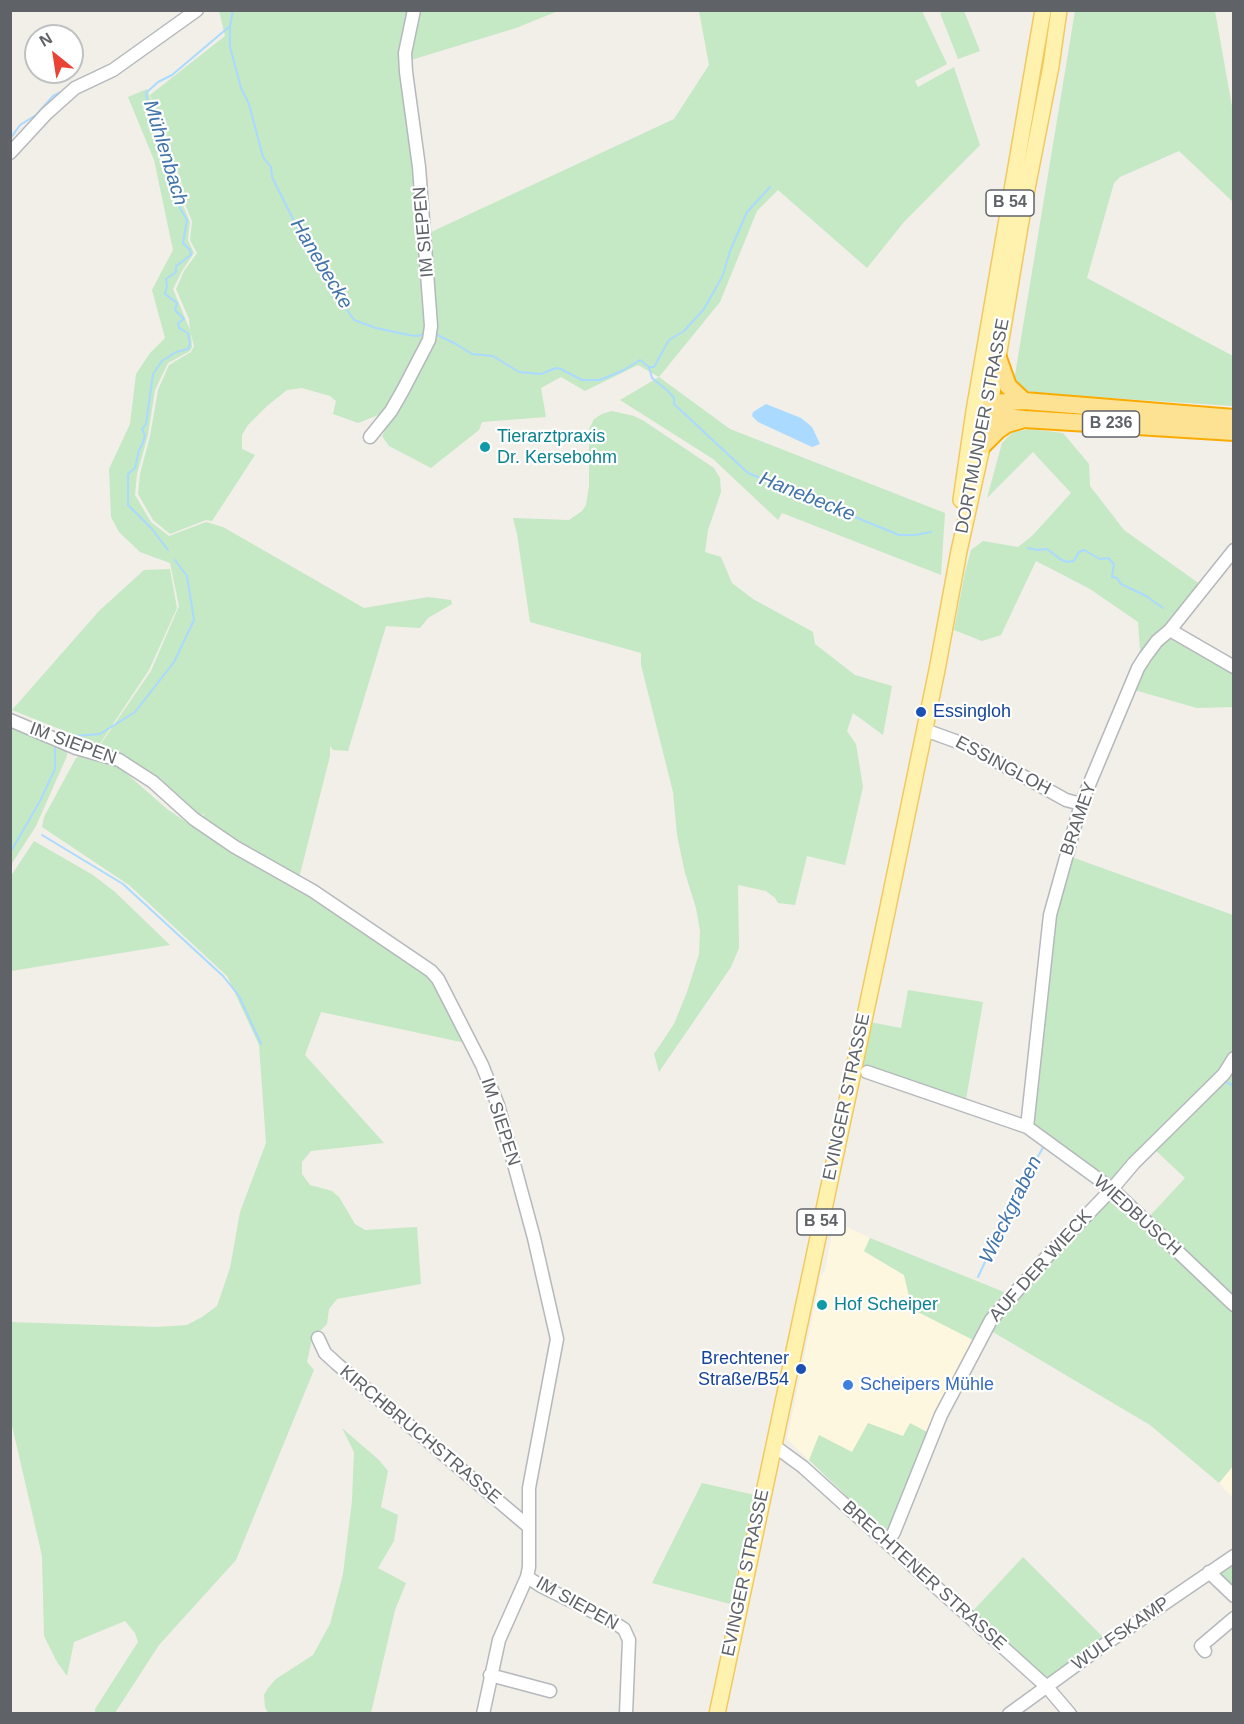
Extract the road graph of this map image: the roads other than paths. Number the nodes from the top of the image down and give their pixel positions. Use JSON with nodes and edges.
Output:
{"nodes":[{"id":1,"x":197,"y":10,"type":"edge"},
{"id":2,"x":414,"y":10,"type":"edge"},
{"id":3,"x":1043,"y":10,"type":"edge"},
{"id":4,"x":1059,"y":10,"type":"edge"},
{"id":5,"x":10,"y":153,"type":"edge"},
{"id":6,"x":998,"y":358,"type":"junction"},
{"id":7,"x":1024,"y":401,"type":"junction"},
{"id":8,"x":982,"y":406,"type":"junction"},
{"id":9,"x":1233,"y":418,"type":"edge"},
{"id":10,"x":1024,"y":419,"type":"junction"},
{"id":11,"x":1233,"y":432,"type":"edge"},
{"id":12,"x":369,"y":437,"type":"dead end"},
{"id":13,"x":982,"y":446,"type":"junction"},
{"id":14,"x":1233,"y":550,"type":"edge"},
{"id":15,"x":959,"y":551,"type":"junction"},
{"id":16,"x":1170,"y":630,"type":"junction"},
{"id":17,"x":1233,"y":667,"type":"edge"},
{"id":18,"x":10,"y":720,"type":"edge"},
{"id":19,"x":924,"y":730,"type":"junction"},
{"id":20,"x":1081,"y":804,"type":"junction"},
{"id":21,"x":1233,"y":1058,"type":"edge"},
{"id":22,"x":867,"y":1072,"type":"dead end"},
{"id":23,"x":1027,"y":1127,"type":"junction"},
{"id":24,"x":1112,"y":1189,"type":"junction"},
{"id":25,"x":1233,"y":1305,"type":"edge"},
{"id":26,"x":318,"y":1338,"type":"dead end"},
{"id":27,"x":773,"y":1445,"type":"junction"},
{"id":28,"x":529,"y":1527,"type":"junction"},
{"id":29,"x":887,"y":1543,"type":"junction"},
{"id":30,"x":1233,"y":1556,"type":"edge"},
{"id":31,"x":1209,"y":1572,"type":"junction"},
{"id":32,"x":527,"y":1577,"type":"junction"},
{"id":33,"x":1233,"y":1596,"type":"edge"},
{"id":34,"x":1233,"y":1618,"type":"edge"},
{"id":35,"x":1205,"y":1651,"type":"dead end"},
{"id":36,"x":490,"y":1675,"type":"junction"},
{"id":37,"x":1047,"y":1687,"type":"junction"},
{"id":38,"x":550,"y":1691,"type":"dead end"},
{"id":39,"x":483,"y":1713,"type":"edge"},
{"id":40,"x":626,"y":1713,"type":"edge"},
{"id":41,"x":717,"y":1713,"type":"edge"},
{"id":42,"x":1009,"y":1713,"type":"edge"},
{"id":43,"x":1070,"y":1713,"type":"edge"}],
"edges":[{"from":1,"to":5,"type":"street"},
{"from":2,"to":12,"type":"street","name":"IM SIEPEN"},
{"from":3,"to":8,"type":"main road","name":"DORTMUNDER STRASSE","number":"B 54"},
{"from":4,"to":6,"type":"main road","name":"DORTMUNDER STRASSE","number":"B 54"},
{"from":6,"to":7,"type":"highway"},
{"from":6,"to":8,"type":"main road","name":"DORTMUNDER STRASSE","number":"B 54"},
{"from":7,"to":8,"type":"highway","number":"B 236"},
{"from":7,"to":9,"type":"highway","number":"B 236"},
{"from":8,"to":10,"type":"highway","number":"B 236"},
{"from":8,"to":13,"type":"main road","name":"DORTMUNDER STRASSE","number":"B 54"},
{"from":8,"to":15,"type":"main road","name":"DORTMUNDER STRASSE","number":"B 54"},
{"from":10,"to":11,"type":"highway","number":"B 236"},
{"from":10,"to":13,"type":"highway"},
{"from":13,"to":15,"type":"main road","name":"DORTMUNDER STRASSE","number":"B 54"},
{"from":14,"to":16,"type":"street","name":"BRAMEY"},
{"from":15,"to":19,"type":"main road","name":"EVINGER STRASSE","number":"B 54"},
{"from":16,"to":17,"type":"street"},
{"from":16,"to":20,"type":"street","name":"BRAMEY"},
{"from":18,"to":28,"type":"street","name":"IM SIEPEN"},
{"from":19,"to":20,"type":"street","name":"ESSINGLOH"},
{"from":19,"to":27,"type":"main road","name":"EVINGER STRASSE","number":"B 54"},
{"from":20,"to":23,"type":"street","name":"BRAMEY"},
{"from":21,"to":24,"type":"street","name":"AUF DER WIECK"},
{"from":22,"to":23,"type":"street","name":"WIEDBUSCH"},
{"from":23,"to":24,"type":"street","name":"WIEDBUSCH"},
{"from":24,"to":25,"type":"street","name":"WIEDBUSCH"},
{"from":24,"to":29,"type":"street","name":"AUF DER WIECK"},
{"from":26,"to":28,"type":"street","name":"KIRCHBRUCHSTRASSE"},
{"from":27,"to":29,"type":"street","name":"BRECHTENER STRASSE"},
{"from":27,"to":41,"type":"main road","name":"EVINGER STRASSE","number":"B 54"},
{"from":28,"to":32,"type":"street","name":"IM SIEPEN"},
{"from":29,"to":37,"type":"street","name":"BRECHTENER STRASSE"},
{"from":30,"to":31,"type":"street","name":"WULFSKAMP"},
{"from":31,"to":33,"type":"street"},
{"from":31,"to":37,"type":"street","name":"WULFSKAMP"},
{"from":32,"to":36,"type":"street"},
{"from":32,"to":40,"type":"street","name":"IM SIEPEN"},
{"from":34,"to":35,"type":"street"},
{"from":36,"to":38,"type":"street"},
{"from":36,"to":39,"type":"street"},
{"from":37,"to":42,"type":"street","name":"WULFSKAMP"},
{"from":37,"to":43,"type":"street","name":"BRECHTENER STRASSE"}]}
